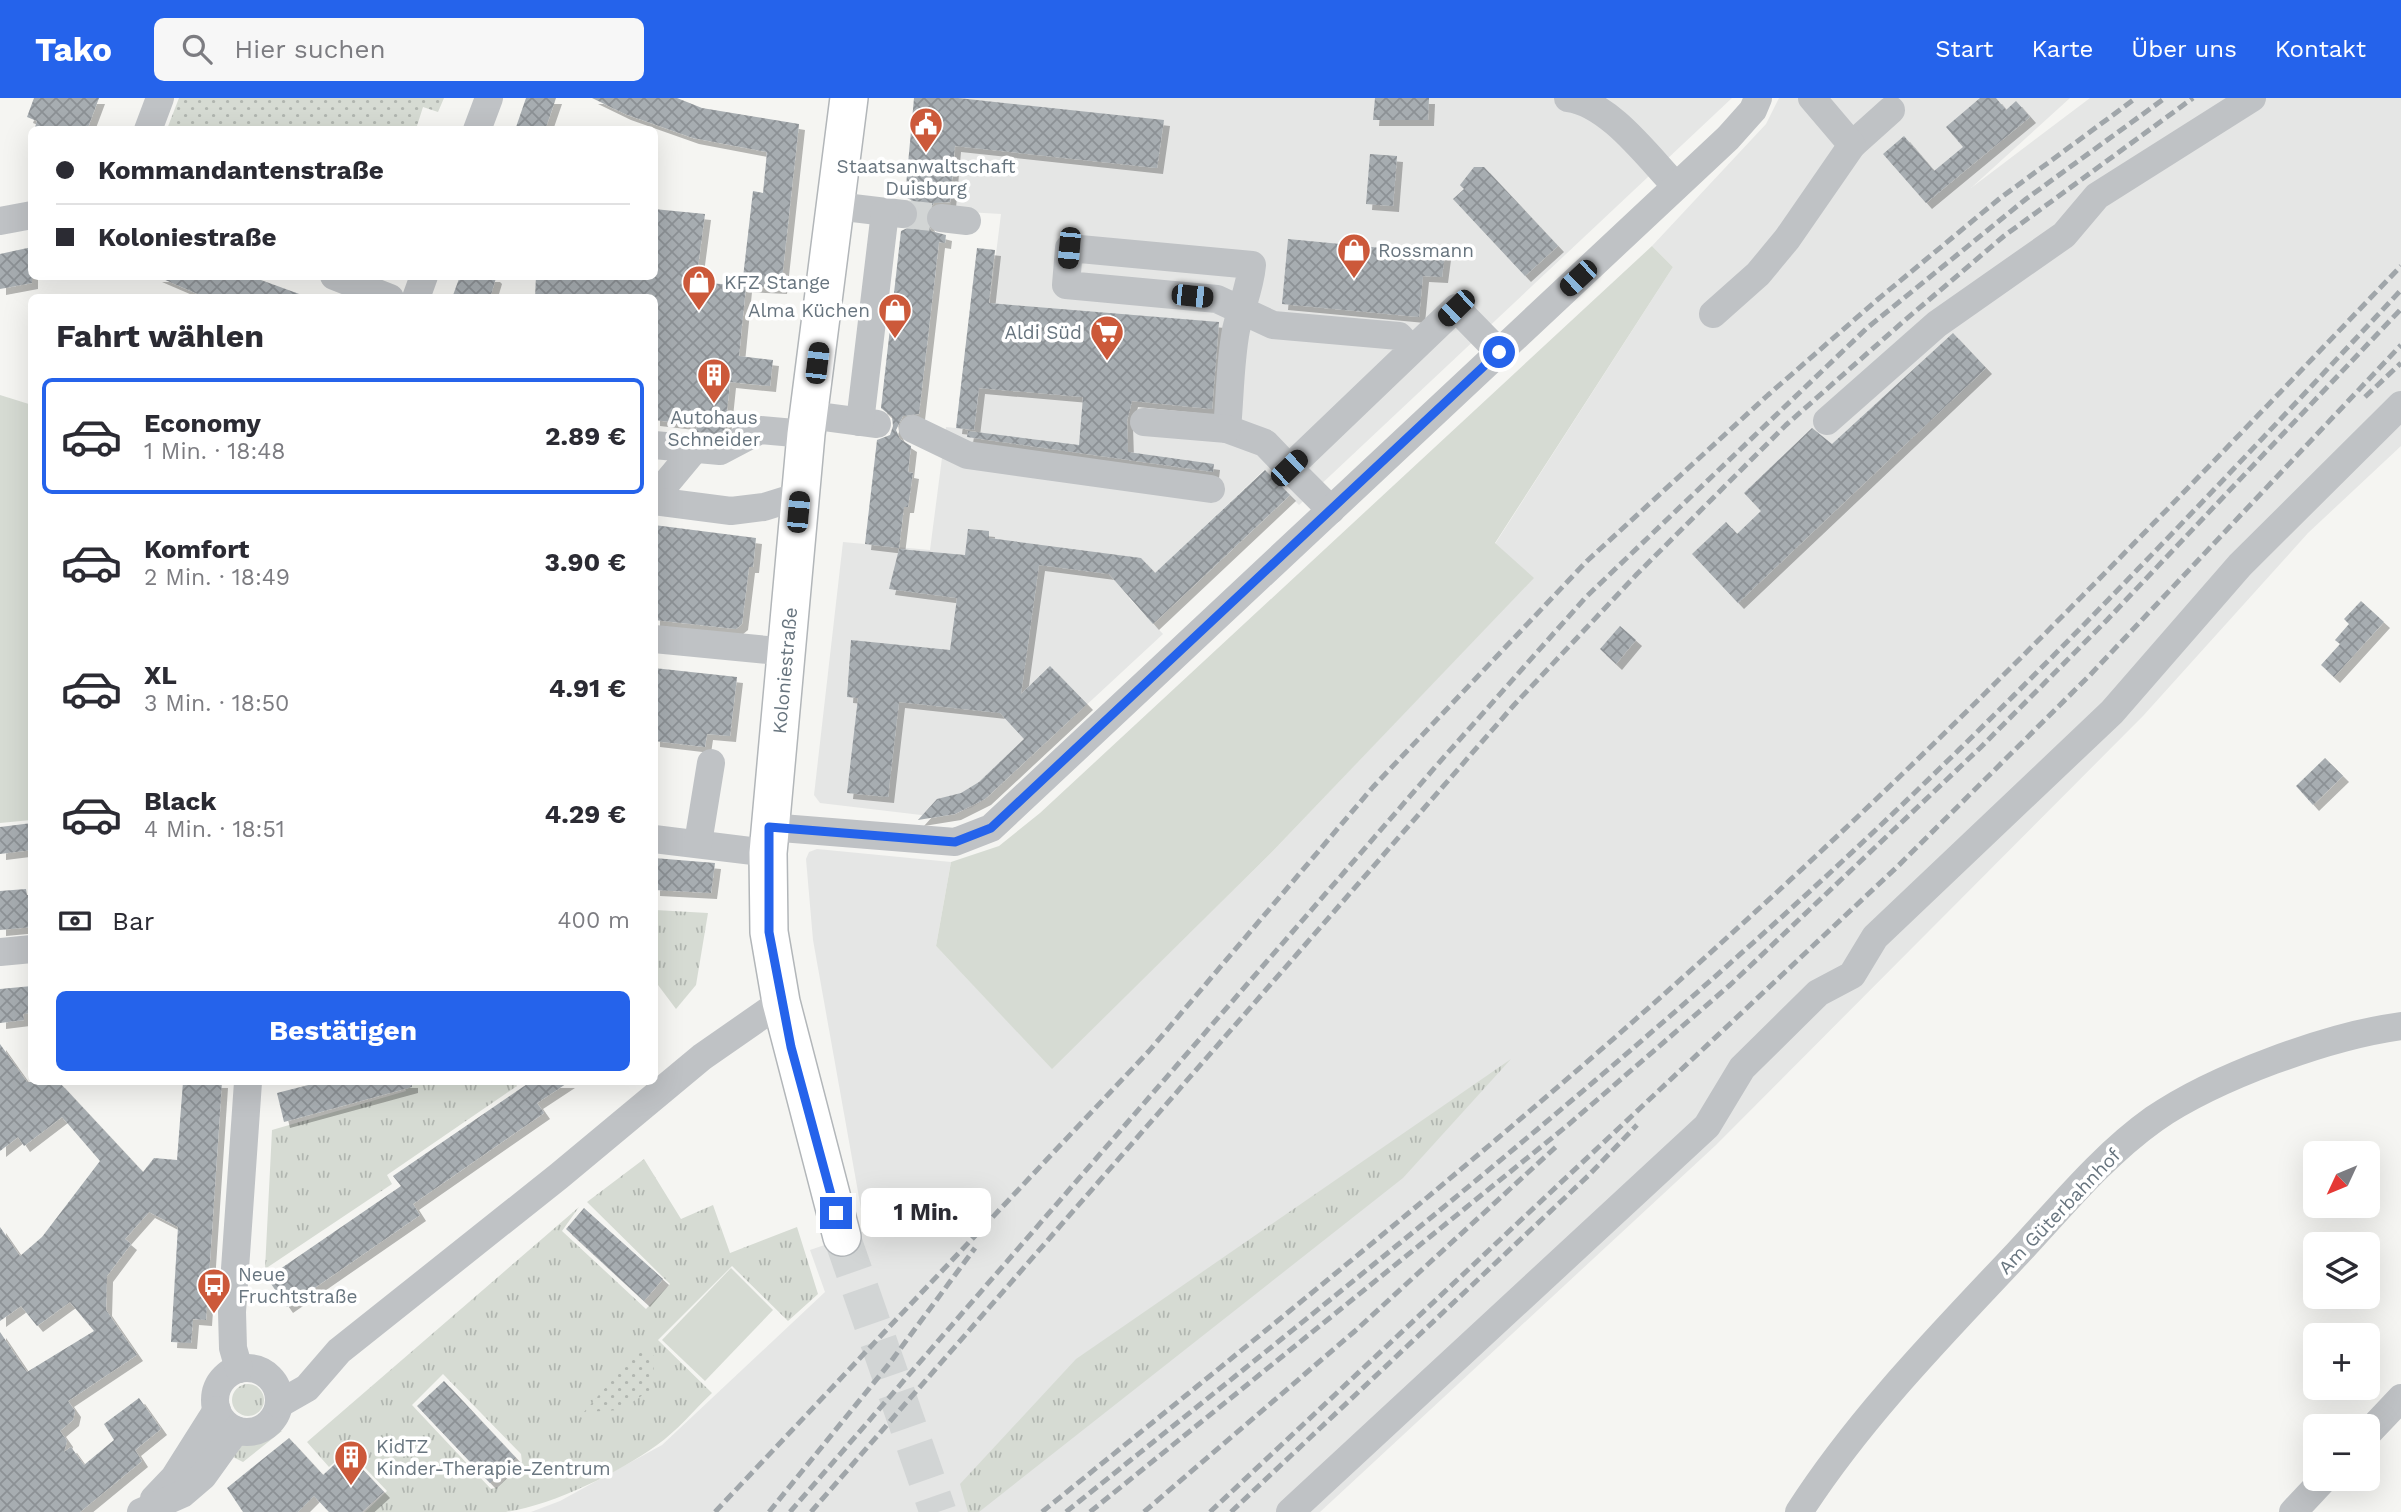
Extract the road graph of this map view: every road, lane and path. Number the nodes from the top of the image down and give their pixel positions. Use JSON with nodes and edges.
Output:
{"nodes":[{"id":1,"x":160,"y":98,"type":"edge"},
{"id":2,"x":489,"y":98,"type":"edge"},
{"id":3,"x":849,"y":98,"type":"edge"},
{"id":4,"x":1568,"y":98,"type":"edge"},
{"id":5,"x":1758,"y":98,"type":"edge"},
{"id":6,"x":1812,"y":98,"type":"edge"},
{"id":7,"x":2252,"y":98,"type":"edge"},
{"id":8,"x":1891,"y":110,"type":"dead end"},
{"id":9,"x":150,"y":126,"type":"edge"},
{"id":10,"x":478,"y":126,"type":"edge"},
{"id":11,"x":1852,"y":145,"type":"junction"},
{"id":12,"x":1676,"y":186,"type":"junction"},
{"id":13,"x":836,"y":206,"type":"junction"},
{"id":14,"x":28,"y":216,"type":"edge"},
{"id":15,"x":0,"y":221,"type":"edge"},
{"id":16,"x":344,"y":280,"type":"edge"},
{"id":17,"x":380,"y":294,"type":"edge"},
{"id":18,"x":1242,"y":310,"type":"junction"},
{"id":19,"x":1713,"y":314,"type":"dead end"},
{"id":20,"x":1412,"y":350,"type":"junction"},
{"id":21,"x":1499,"y":352,"type":"junction"},
{"id":22,"x":2401,"y":405,"type":"edge"},
{"id":23,"x":1827,"y":421,"type":"dead end"},
{"id":24,"x":1144,"y":422,"type":"dead end"},
{"id":25,"x":808,"y":425,"type":"junction"},
{"id":26,"x":913,"y":429,"type":"dead end"},
{"id":27,"x":1227,"y":429,"type":"junction"},
{"id":28,"x":658,"y":446,"type":"edge"},
{"id":29,"x":694,"y":450,"type":"junction"},
{"id":30,"x":1289,"y":468,"type":"junction"},
{"id":31,"x":1210,"y":489,"type":"dead end"},
{"id":32,"x":658,"y":495,"type":"edge"},
{"id":33,"x":799,"y":496,"type":"junction"},
{"id":34,"x":658,"y":501,"type":"edge"},
{"id":35,"x":1331,"y":510,"type":"junction"},
{"id":36,"x":658,"y":639,"type":"edge"},
{"id":37,"x":788,"y":652,"type":"junction"},
{"id":38,"x":711,"y":763,"type":"dead end"},
{"id":39,"x":658,"y":839,"type":"edge"},
{"id":40,"x":768,"y":840,"type":"junction"},
{"id":41,"x":698,"y":843,"type":"junction"},
{"id":42,"x":28,"y":949,"type":"edge"},
{"id":43,"x":0,"y":952,"type":"edge"},
{"id":44,"x":781,"y":1002,"type":"junction"},
{"id":45,"x":2401,"y":1026,"type":"edge"},
{"id":46,"x":248,"y":1085,"type":"edge"},
{"id":47,"x":842,"y":1237,"type":"tunnel mouth"},
{"id":48,"x":239,"y":1369,"type":"junction"},
{"id":49,"x":277,"y":1394,"type":"junction"},
{"id":50,"x":2401,"y":1398,"type":"edge"},
{"id":51,"x":217,"y":1410,"type":"junction"},
{"id":52,"x":2380,"y":1420,"type":"edge"},
{"id":53,"x":236,"y":1430,"type":"junction"},
{"id":54,"x":2313,"y":1491,"type":"edge"},
{"id":55,"x":184,"y":1494,"type":"edge"},
{"id":56,"x":141,"y":1512,"type":"edge"},
{"id":57,"x":1290,"y":1512,"type":"edge"},
{"id":58,"x":1799,"y":1512,"type":"edge"},
{"id":59,"x":2293,"y":1512,"type":"edge"}],
"edges":[{"from":1,"to":9,"type":"street"},
{"from":2,"to":10,"type":"street"},
{"from":3,"to":13,"type":"main road","name":"Koloniestraße"},
{"from":4,"to":12,"type":"street"},
{"from":5,"to":12,"type":"street"},
{"from":6,"to":11,"type":"street"},
{"from":7,"to":23,"type":"street"},
{"from":8,"to":11,"type":"street"},
{"from":11,"to":19,"type":"street"},
{"from":12,"to":21,"type":"street"},
{"from":13,"to":25,"type":"main road","name":"Koloniestraße"},
{"from":13,"to":25,"type":"street"},
{"from":14,"to":15,"type":"street"},
{"from":16,"to":17,"type":"street"},
{"from":18,"to":18,"type":"street"},
{"from":18,"to":20,"type":"street"},
{"from":18,"to":27,"type":"street"},
{"from":20,"to":21,"type":"street"},
{"from":20,"to":30,"type":"street"},
{"from":21,"to":35,"type":"street"},
{"from":22,"to":57,"type":"street"},
{"from":24,"to":27,"type":"street"},
{"from":25,"to":29,"type":"street"},
{"from":25,"to":33,"type":"main road","name":"Koloniestraße"},
{"from":26,"to":31,"type":"street"},
{"from":27,"to":30,"type":"street"},
{"from":28,"to":29,"type":"street"},
{"from":29,"to":32,"type":"street"},
{"from":30,"to":35,"type":"street"},
{"from":33,"to":34,"type":"street"},
{"from":33,"to":37,"type":"main road","name":"Koloniestraße"},
{"from":35,"to":40,"type":"street"},
{"from":36,"to":37,"type":"street"},
{"from":37,"to":40,"type":"main road","name":"Koloniestraße"},
{"from":38,"to":41,"type":"street"},
{"from":39,"to":41,"type":"street"},
{"from":40,"to":41,"type":"street"},
{"from":40,"to":44,"type":"main road","name":"Koloniestraße"},
{"from":42,"to":43,"type":"street"},
{"from":44,"to":47,"type":"main road","name":"Koloniestraße"},
{"from":44,"to":49,"type":"street"},
{"from":45,"to":58,"type":"street","name":"Am Güterbahnhof"},
{"from":46,"to":48,"type":"street"},
{"from":48,"to":49,"type":"street"},
{"from":48,"to":51,"type":"street"},
{"from":49,"to":53,"type":"street"},
{"from":50,"to":52,"type":"street"},
{"from":51,"to":53,"type":"street"},
{"from":51,"to":55,"type":"street"},
{"from":53,"to":55,"type":"street"},
{"from":54,"to":59,"type":"street"},
{"from":55,"to":56,"type":"street"}]}
